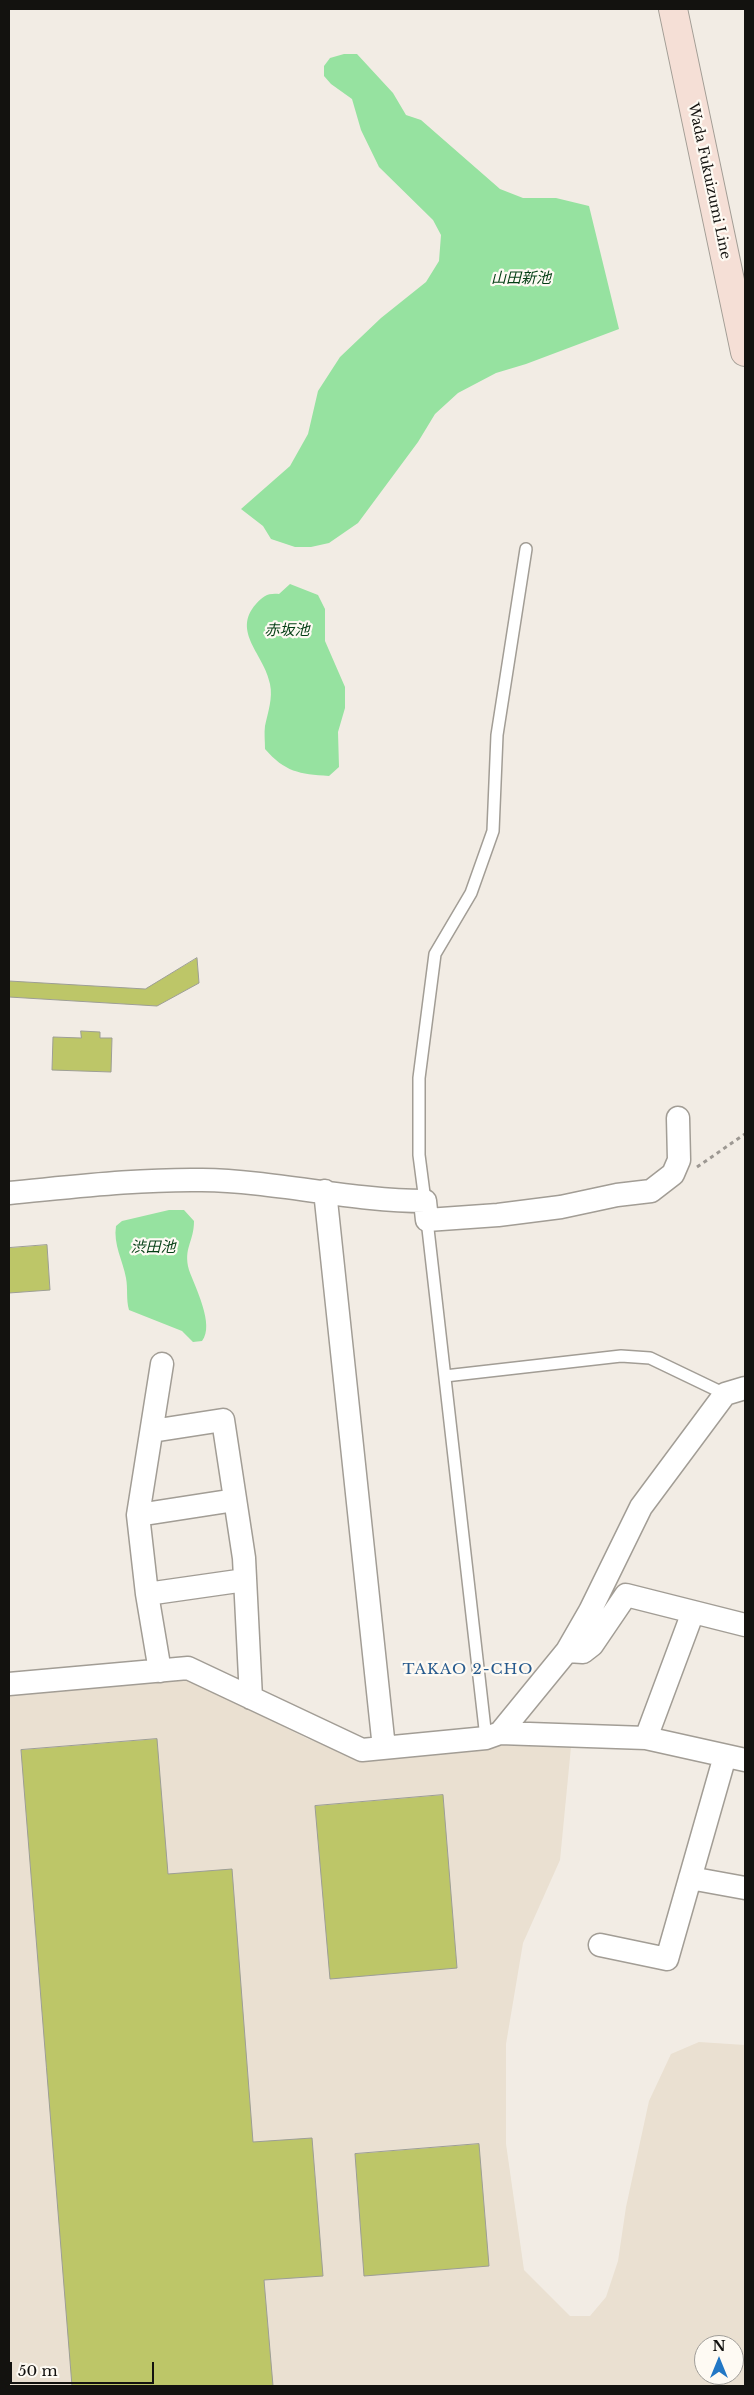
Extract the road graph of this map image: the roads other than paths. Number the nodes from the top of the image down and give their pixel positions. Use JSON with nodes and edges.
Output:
{"nodes":[{"id":1,"x":673,"y":9,"type":"edge"},
{"id":2,"x":745,"y":352,"type":"edge"},
{"id":3,"x":526,"y":549,"type":"dead end"},
{"id":4,"x":678,"y":1118,"type":"dead end"},
{"id":5,"x":325,"y":1191,"type":"junction"},
{"id":6,"x":9,"y":1193,"type":"edge"},
{"id":7,"x":426,"y":1210,"type":"junction"},
{"id":8,"x":162,"y":1364,"type":"dead end"},
{"id":9,"x":445,"y":1376,"type":"junction"},
{"id":10,"x":735,"y":1391,"type":"edge"},
{"id":11,"x":152,"y":1431,"type":"junction"},
{"id":12,"x":235,"y":1500,"type":"junction"},
{"id":13,"x":138,"y":1515,"type":"junction"},
{"id":14,"x":246,"y":1580,"type":"junction"},
{"id":15,"x":147,"y":1594,"type":"junction"},
{"id":16,"x":693,"y":1612,"type":"junction"},
{"id":17,"x":745,"y":1625,"type":"edge"},
{"id":18,"x":567,"y":1651,"type":"junction"},
{"id":19,"x":160,"y":1671,"type":"junction"},
{"id":20,"x":9,"y":1684,"type":"edge"},
{"id":21,"x":251,"y":1698,"type":"junction"},
{"id":22,"x":493,"y":1735,"type":"junction"},
{"id":23,"x":646,"y":1738,"type":"junction"},
{"id":24,"x":384,"y":1748,"type":"junction"},
{"id":25,"x":735,"y":1758,"type":"edge"},
{"id":26,"x":690,"y":1878,"type":"junction"},
{"id":27,"x":745,"y":1888,"type":"edge"},
{"id":28,"x":600,"y":1945,"type":"dead end"}],
"edges":[{"from":1,"to":2,"type":"main road","name":"Wada Fukuizumi Line"},
{"from":3,"to":7,"type":"lane"},
{"from":4,"to":7,"type":"street"},
{"from":5,"to":6,"type":"street"},
{"from":5,"to":7,"type":"street"},
{"from":5,"to":24,"type":"street"},
{"from":7,"to":9,"type":"lane"},
{"from":8,"to":11,"type":"street"},
{"from":9,"to":10,"type":"lane"},
{"from":9,"to":22,"type":"lane"},
{"from":10,"to":18,"type":"street"},
{"from":11,"to":12,"type":"street"},
{"from":11,"to":13,"type":"street"},
{"from":12,"to":13,"type":"street"},
{"from":12,"to":14,"type":"street"},
{"from":13,"to":15,"type":"street"},
{"from":14,"to":15,"type":"street"},
{"from":14,"to":21,"type":"street"},
{"from":15,"to":19,"type":"street"},
{"from":16,"to":17,"type":"street"},
{"from":16,"to":18,"type":"street"},
{"from":16,"to":23,"type":"street"},
{"from":18,"to":22,"type":"street"},
{"from":19,"to":20,"type":"street"},
{"from":19,"to":21,"type":"street"},
{"from":21,"to":24,"type":"street"},
{"from":22,"to":23,"type":"street"},
{"from":22,"to":24,"type":"street"},
{"from":23,"to":25,"type":"street"},
{"from":25,"to":26,"type":"street"},
{"from":26,"to":27,"type":"street"},
{"from":26,"to":28,"type":"street"}]}
